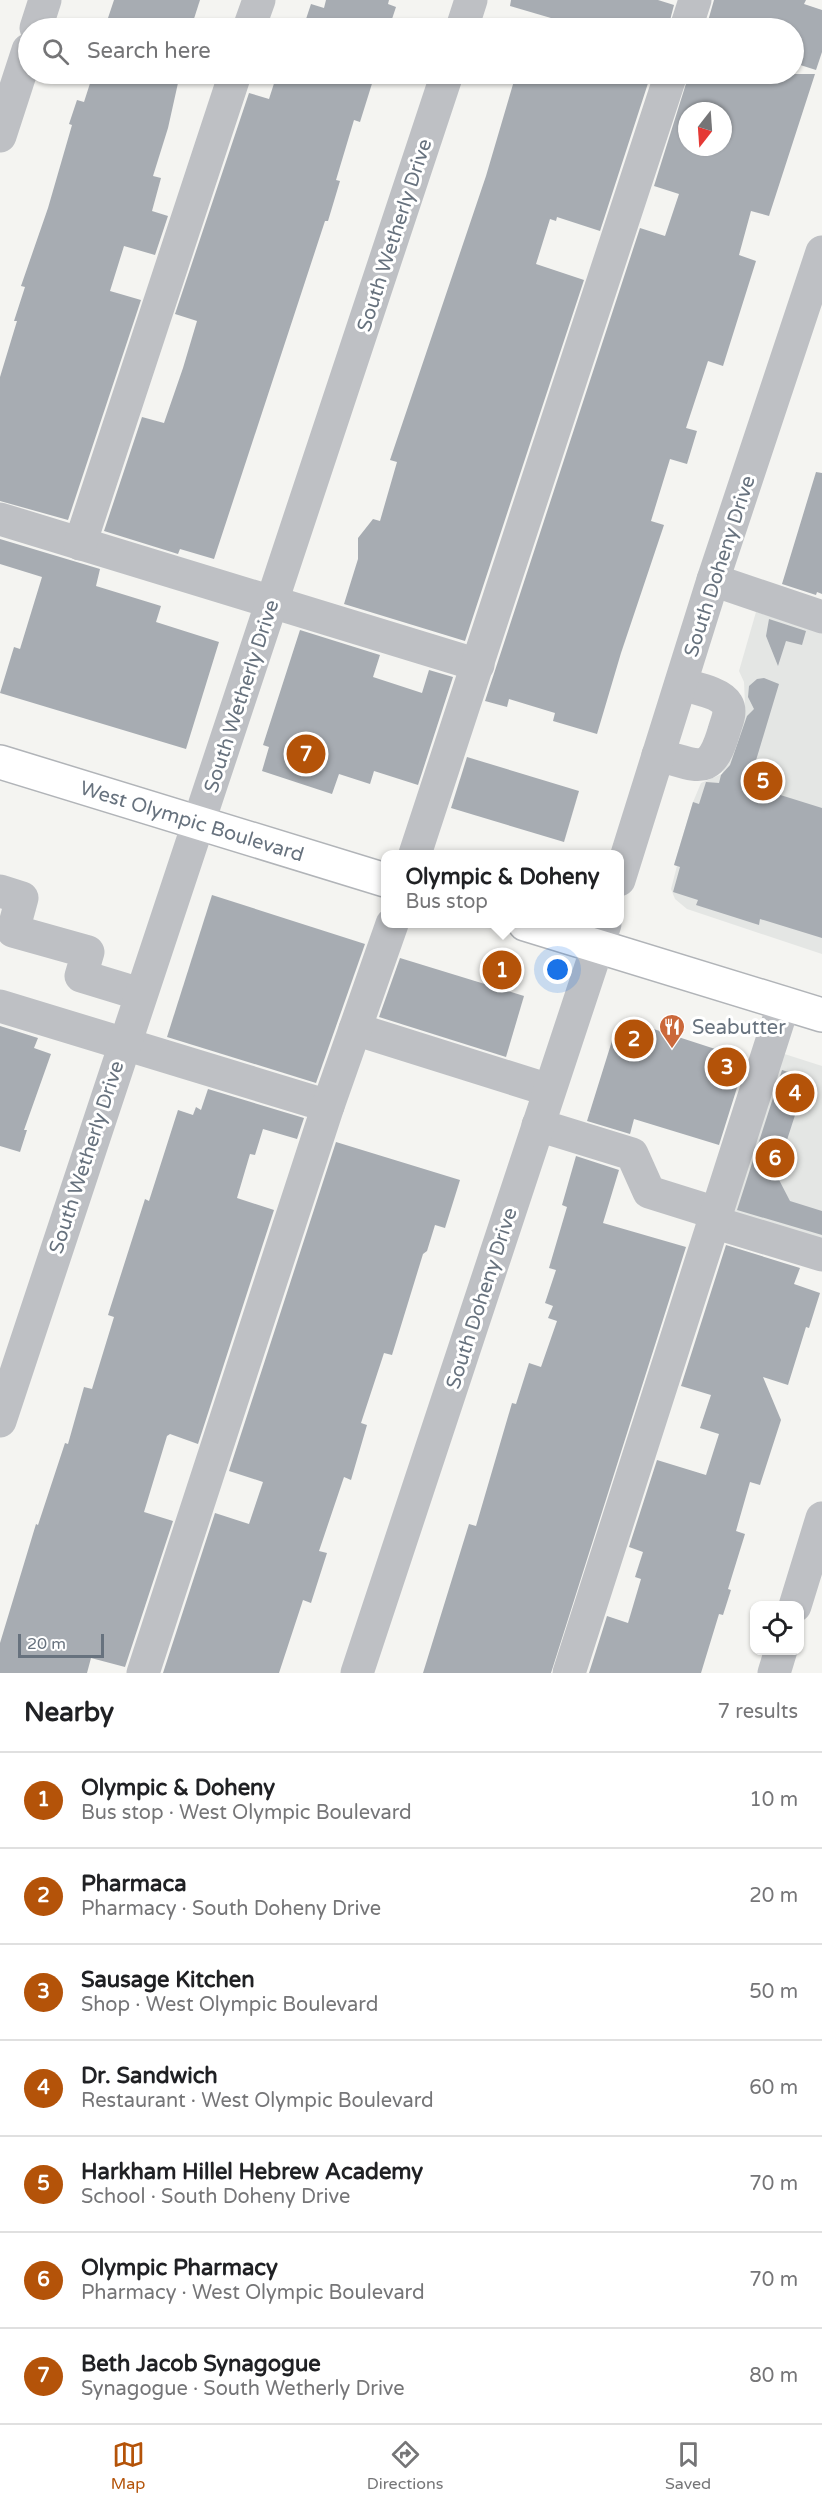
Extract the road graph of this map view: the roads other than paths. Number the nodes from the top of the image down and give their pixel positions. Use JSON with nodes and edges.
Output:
{"nodes":[{"id":1,"x":45,"y":0,"type":"edge"},
{"id":2,"x":259,"y":0,"type":"edge"},
{"id":3,"x":471,"y":0,"type":"edge"},
{"id":4,"x":695,"y":0,"type":"edge"},
{"id":5,"x":39,"y":18,"type":"edge"},
{"id":6,"x":253,"y":18,"type":"edge"},
{"id":7,"x":465,"y":18,"type":"edge"},
{"id":8,"x":689,"y":18,"type":"edge"},
{"id":9,"x":18,"y":81,"type":"edge"},
{"id":10,"x":232,"y":84,"type":"edge"},
{"id":11,"x":444,"y":84,"type":"edge"},
{"id":12,"x":668,"y":84,"type":"edge"},
{"id":13,"x":0,"y":136,"type":"edge"},
{"id":14,"x":822,"y":252,"type":"edge"},
{"id":15,"x":0,"y":519,"type":"edge"},
{"id":16,"x":80,"y":544,"type":"junction"},
{"id":17,"x":713,"y":580,"type":"junction"},
{"id":18,"x":272,"y":602,"type":"junction"},
{"id":19,"x":822,"y":617,"type":"edge"},
{"id":20,"x":478,"y":665,"type":"junction"},
{"id":21,"x":681,"y":684,"type":"junction"},
{"id":22,"x":658,"y":755,"type":"junction"},
{"id":23,"x":0,"y":762,"type":"edge"},
{"id":24,"x":199,"y":823,"type":"junction"},
{"id":25,"x":417,"y":850,"type":"edge"},
{"id":26,"x":624,"y":864,"type":"edge"},
{"id":27,"x":381,"y":879,"type":"edge"},
{"id":28,"x":0,"y":891,"type":"edge"},
{"id":29,"x":391,"y":928,"type":"edge"},
{"id":30,"x":553,"y":928,"type":"edge"},
{"id":31,"x":602,"y":935,"type":"edge"},
{"id":32,"x":140,"y":994,"type":"junction"},
{"id":33,"x":784,"y":1003,"type":"junction"},
{"id":34,"x":0,"y":1006,"type":"edge"},
{"id":35,"x":822,"y":1015,"type":"edge"},
{"id":36,"x":355,"y":1029,"type":"junction"},
{"id":37,"x":123,"y":1044,"type":"junction"},
{"id":38,"x":549,"y":1090,"type":"junction"},
{"id":39,"x":328,"y":1106,"type":"junction"},
{"id":40,"x":538,"y":1125,"type":"junction"},
{"id":41,"x":715,"y":1217,"type":"junction"},
{"id":42,"x":822,"y":1255,"type":"edge"},
{"id":43,"x":0,"y":1421,"type":"edge"},
{"id":44,"x":822,"y":1518,"type":"edge"},
{"id":45,"x":796,"y":1601,"type":"edge"},
{"id":46,"x":779,"y":1655,"type":"edge"},
{"id":47,"x":143,"y":1673,"type":"edge"},
{"id":48,"x":357,"y":1673,"type":"edge"},
{"id":49,"x":569,"y":1673,"type":"edge"},
{"id":50,"x":774,"y":1673,"type":"edge"}],
"edges":[{"from":1,"to":5,"type":"street"},
{"from":2,"to":6,"type":"street"},
{"from":3,"to":7,"type":"street"},
{"from":4,"to":8,"type":"street"},
{"from":9,"to":13,"type":"street"},
{"from":10,"to":16,"type":"street"},
{"from":11,"to":18,"type":"street","name":"South Wetherly Drive"},
{"from":12,"to":20,"type":"street"},
{"from":14,"to":17,"type":"street","name":"South Doheny Drive"},
{"from":15,"to":16,"type":"street"},
{"from":16,"to":18,"type":"street"},
{"from":17,"to":19,"type":"street"},
{"from":17,"to":21,"type":"street","name":"South Doheny Drive"},
{"from":18,"to":20,"type":"street"},
{"from":18,"to":24,"type":"street","name":"South Wetherly Drive"},
{"from":20,"to":25,"type":"street"},
{"from":21,"to":22,"type":"street","name":"South Doheny Drive"},
{"from":21,"to":22,"type":"street"},
{"from":22,"to":26,"type":"street","name":"South Doheny Drive"},
{"from":23,"to":24,"type":"main road","name":"West Olympic Boulevard"},
{"from":24,"to":27,"type":"main road","name":"West Olympic Boulevard"},
{"from":24,"to":32,"type":"street","name":"South Wetherly Drive"},
{"from":28,"to":32,"type":"street"},
{"from":29,"to":36,"type":"street"},
{"from":30,"to":31,"type":"main road"},
{"from":31,"to":33,"type":"main road"},
{"from":31,"to":38,"type":"street","name":"South Doheny Drive"},
{"from":32,"to":37,"type":"street","name":"South Wetherly Drive"},
{"from":33,"to":35,"type":"main road"},
{"from":33,"to":41,"type":"street"},
{"from":34,"to":37,"type":"street"},
{"from":36,"to":38,"type":"street"},
{"from":36,"to":39,"type":"street"},
{"from":37,"to":39,"type":"street"},
{"from":37,"to":43,"type":"street","name":"South Wetherly Drive"},
{"from":38,"to":40,"type":"street","name":"South Doheny Drive"},
{"from":39,"to":47,"type":"street"},
{"from":40,"to":41,"type":"street"},
{"from":40,"to":48,"type":"street","name":"South Doheny Drive"},
{"from":41,"to":42,"type":"street"},
{"from":41,"to":49,"type":"street"},
{"from":44,"to":45,"type":"street"},
{"from":46,"to":50,"type":"street"}]}
